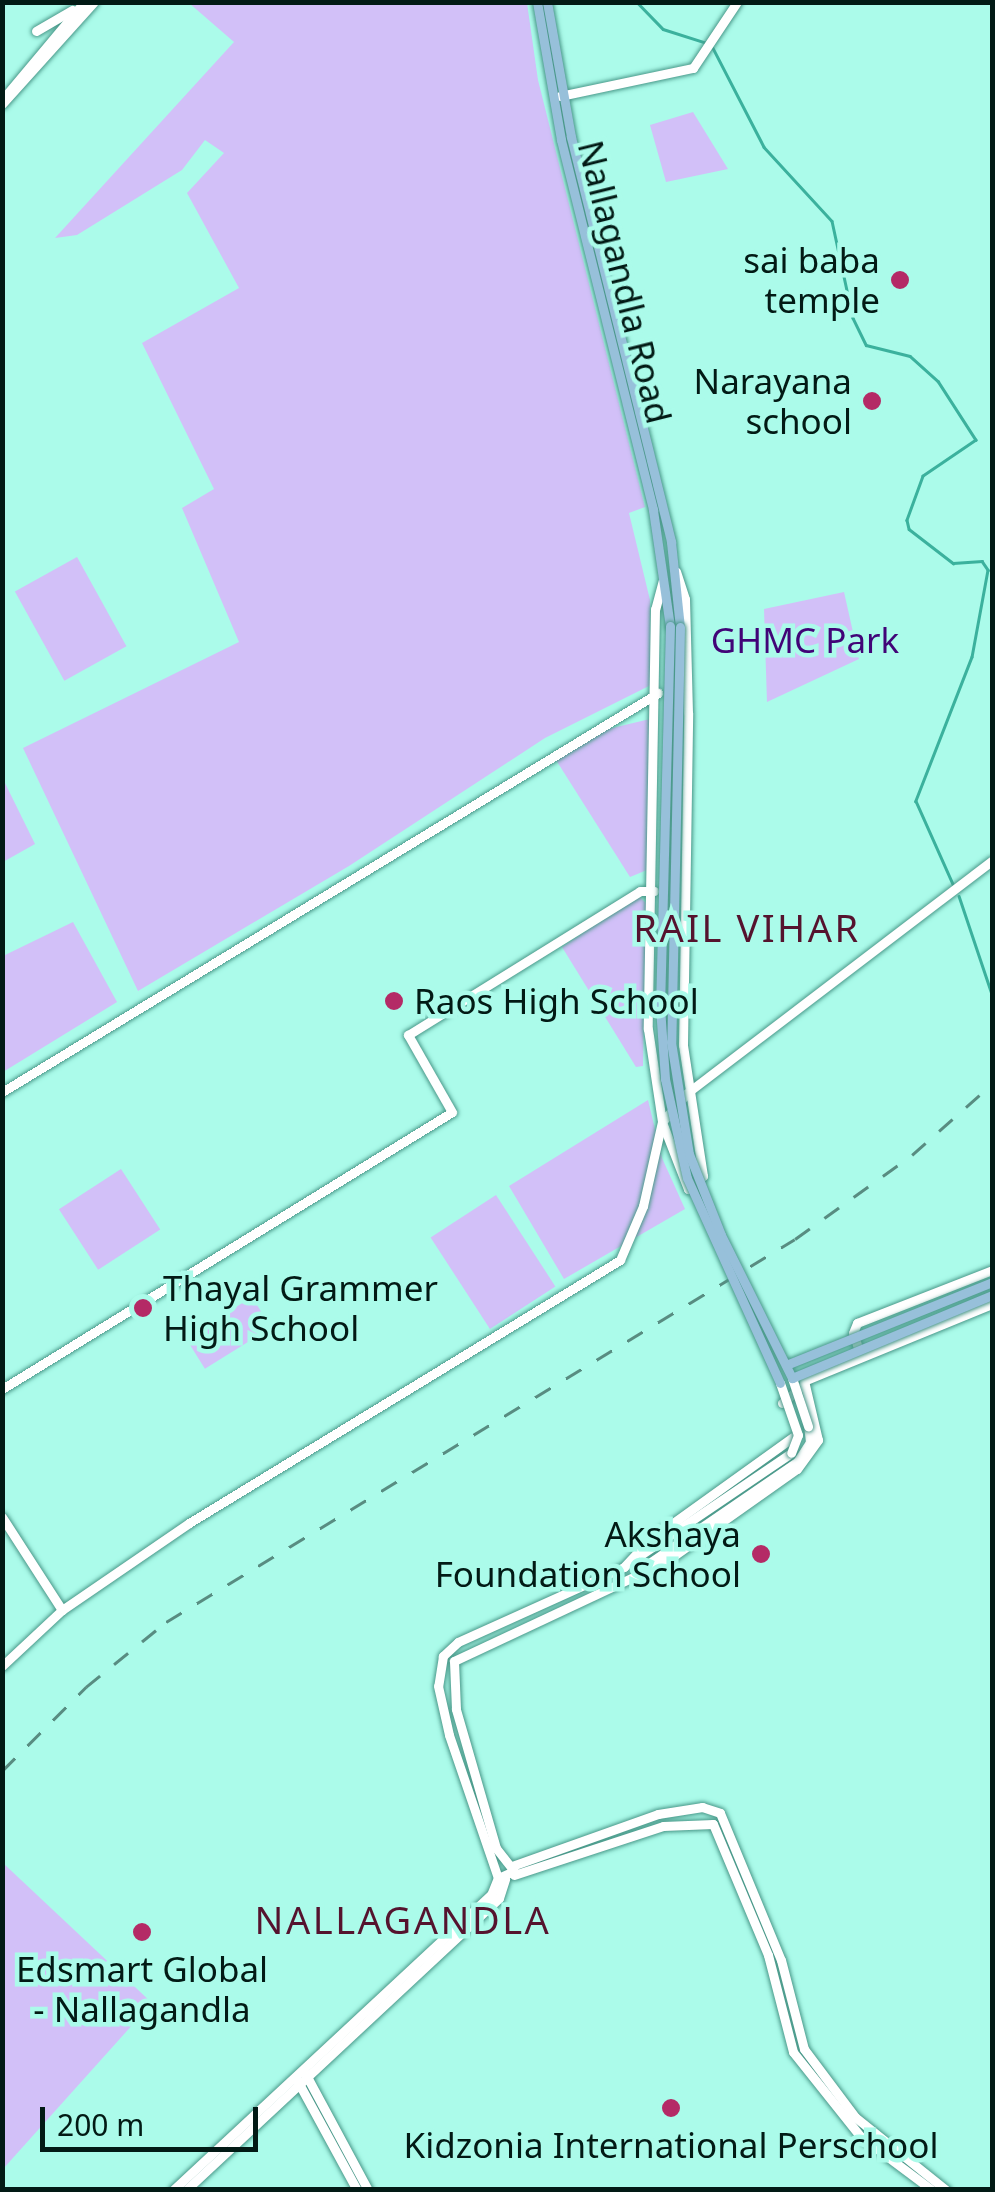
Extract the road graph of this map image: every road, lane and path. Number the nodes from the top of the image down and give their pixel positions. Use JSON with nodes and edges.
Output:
{"nodes":[{"id":1,"x":84,"y":2,"type":"edge"},
{"id":2,"x":94,"y":2,"type":"edge"},
{"id":3,"x":537,"y":2,"type":"edge"},
{"id":4,"x":547,"y":2,"type":"edge"},
{"id":5,"x":737,"y":2,"type":"edge"},
{"id":6,"x":36,"y":32,"type":"dead end"},
{"id":7,"x":557,"y":97,"type":"junction"},
{"id":8,"x":2,"y":102,"type":"edge"},
{"id":9,"x":670,"y":572,"type":"junction"},
{"id":10,"x":675,"y":626,"type":"junction"},
{"id":11,"x":658,"y":694,"type":"junction"},
{"id":12,"x":992,"y":860,"type":"edge"},
{"id":13,"x":654,"y":891,"type":"junction"},
{"id":14,"x":648,"y":1002,"type":"junction"},
{"id":15,"x":682,"y":1005,"type":"junction"},
{"id":16,"x":2,"y":1092,"type":"edge"},
{"id":17,"x":656,"y":1093,"type":"junction"},
{"id":18,"x":686,"y":1093,"type":"junction"},
{"id":19,"x":662,"y":1122,"type":"junction"},
{"id":20,"x":992,"y":1270,"type":"edge"},
{"id":21,"x":992,"y":1282,"type":"edge"},
{"id":22,"x":992,"y":1295,"type":"edge"},
{"id":23,"x":992,"y":1304,"type":"edge"},
{"id":24,"x":860,"y":1322,"type":"junction"},
{"id":25,"x":876,"y":1350,"type":"junction"},
{"id":26,"x":861,"y":1357,"type":"junction"},
{"id":27,"x":786,"y":1365,"type":"junction"},
{"id":28,"x":775,"y":1370,"type":"junction"},
{"id":29,"x":792,"y":1378,"type":"junction"},
{"id":30,"x":780,"y":1383,"type":"junction"},
{"id":31,"x":802,"y":1386,"type":"junction"},
{"id":32,"x":2,"y":1388,"type":"edge"},
{"id":33,"x":808,"y":1401,"type":"junction"},
{"id":34,"x":788,"y":1414,"type":"junction"},
{"id":35,"x":2,"y":1517,"type":"edge"},
{"id":36,"x":624,"y":1567,"type":"junction"},
{"id":37,"x":628,"y":1578,"type":"junction"},
{"id":38,"x":62,"y":1610,"type":"junction"},
{"id":39,"x":518,"y":1615,"type":"junction"},
{"id":40,"x":523,"y":1626,"type":"junction"},
{"id":41,"x":2,"y":1666,"type":"edge"},
{"id":42,"x":507,"y":1875,"type":"junction"},
{"id":43,"x":397,"y":1983,"type":"junction"},
{"id":44,"x":301,"y":2076,"type":"junction"},
{"id":45,"x":172,"y":2190,"type":"edge"},
{"id":46,"x":186,"y":2190,"type":"edge"},
{"id":47,"x":357,"y":2190,"type":"edge"},
{"id":48,"x":368,"y":2190,"type":"edge"},
{"id":49,"x":932,"y":2190,"type":"edge"},
{"id":50,"x":946,"y":2190,"type":"edge"}],
"edges":[{"from":1,"to":6,"type":"street"},
{"from":1,"to":8,"type":"street"},
{"from":2,"to":8,"type":"street"},
{"from":3,"to":7,"type":"main road","name":"Nallagandla Road"},
{"from":4,"to":7,"type":"main road","name":"Nallagandla Road"},
{"from":5,"to":7,"type":"street"},
{"from":7,"to":9,"type":"main road","name":"Nallagandla Road"},
{"from":9,"to":10,"type":"main road","name":"Nallagandla Road"},
{"from":9,"to":11,"type":"street"},
{"from":9,"to":15,"type":"street"},
{"from":10,"to":27,"type":"main road","bridge":true},
{"from":10,"to":28,"type":"main road","bridge":true},
{"from":11,"to":13,"type":"street"},
{"from":11,"to":16,"type":"street"},
{"from":12,"to":18,"type":"street"},
{"from":13,"to":14,"type":"street"},
{"from":13,"to":32,"type":"street"},
{"from":14,"to":15,"type":"street"},
{"from":14,"to":17,"type":"street"},
{"from":15,"to":18,"type":"street"},
{"from":17,"to":18,"type":"street"},
{"from":17,"to":19,"type":"street"},
{"from":18,"to":19,"type":"street"},
{"from":18,"to":19,"type":"street"},
{"from":19,"to":38,"type":"street"},
{"from":20,"to":24,"type":"street"},
{"from":21,"to":27,"type":"main road","bridge":true},
{"from":22,"to":29,"type":"main road","bridge":true},
{"from":23,"to":25,"type":"street"},
{"from":24,"to":25,"type":"street"},
{"from":24,"to":26,"type":"street"},
{"from":25,"to":26,"type":"street"},
{"from":26,"to":31,"type":"street"},
{"from":27,"to":28,"type":"main road","bridge":true},
{"from":27,"to":29,"type":"main road","bridge":true},
{"from":28,"to":30,"type":"main road","bridge":true},
{"from":29,"to":30,"type":"main road","bridge":true},
{"from":29,"to":37,"type":"street","bridge":true},
{"from":30,"to":36,"type":"street","bridge":true},
{"from":31,"to":33,"type":"street"},
{"from":31,"to":34,"type":"street"},
{"from":33,"to":34,"type":"street"},
{"from":33,"to":37,"type":"street"},
{"from":34,"to":36,"type":"street"},
{"from":35,"to":38,"type":"street"},
{"from":36,"to":39,"type":"street"},
{"from":37,"to":40,"type":"street"},
{"from":38,"to":41,"type":"street"},
{"from":39,"to":40,"type":"street"},
{"from":39,"to":42,"type":"street"},
{"from":40,"to":42,"type":"street"},
{"from":42,"to":43,"type":"street"},
{"from":42,"to":49,"type":"street"},
{"from":42,"to":50,"type":"street"},
{"from":43,"to":44,"type":"street"},
{"from":43,"to":45,"type":"street"},
{"from":44,"to":46,"type":"street"},
{"from":44,"to":47,"type":"street"},
{"from":44,"to":48,"type":"street"}]}
